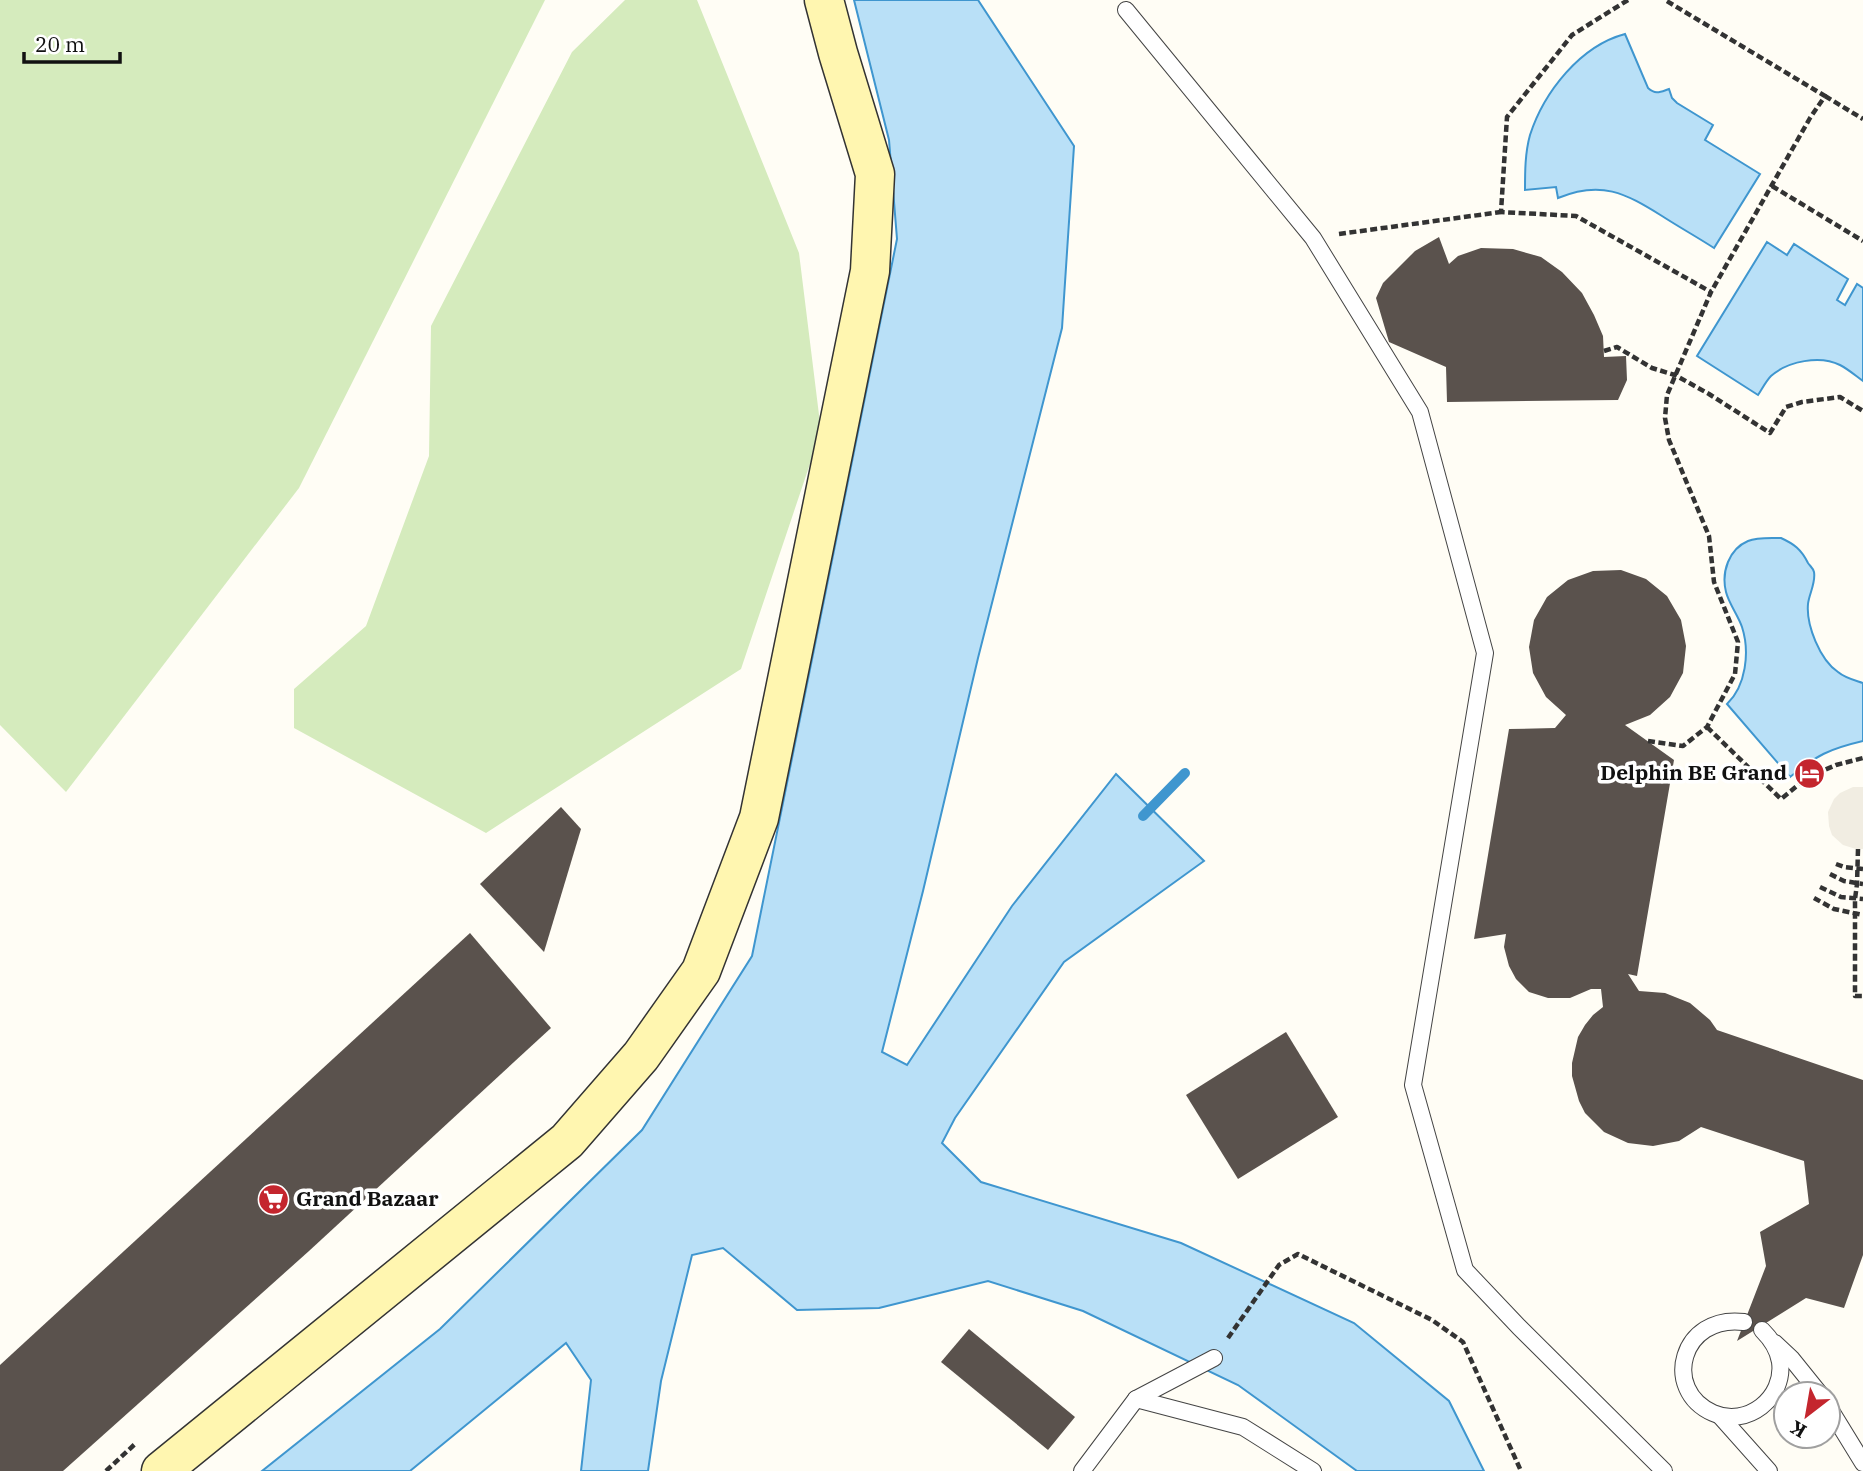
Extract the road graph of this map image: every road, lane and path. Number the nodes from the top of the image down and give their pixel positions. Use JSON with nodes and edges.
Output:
{"nodes":[{"id":1,"x":824,"y":0,"type":"edge"},
{"id":2,"x":1628,"y":0,"type":"edge"},
{"id":3,"x":1665,"y":0,"type":"edge"},
{"id":4,"x":1126,"y":9,"type":"dead end"},
{"id":5,"x":1825,"y":96,"type":"junction"},
{"id":6,"x":1863,"y":119,"type":"edge"},
{"id":7,"x":1772,"y":186,"type":"junction"},
{"id":8,"x":1501,"y":212,"type":"junction"},
{"id":9,"x":1313,"y":238,"type":"junction"},
{"id":10,"x":1863,"y":241,"type":"edge"},
{"id":11,"x":1711,"y":292,"type":"junction"},
{"id":12,"x":1604,"y":351,"type":"dead end"},
{"id":13,"x":1675,"y":375,"type":"junction"},
{"id":14,"x":1863,"y":411,"type":"edge"},
{"id":15,"x":1707,"y":727,"type":"junction"},
{"id":16,"x":1648,"y":741,"type":"dead end"},
{"id":17,"x":1863,"y":758,"type":"edge"},
{"id":18,"x":1858,"y":849,"type":"dead end"},
{"id":19,"x":1836,"y":864,"type":"dead end"},
{"id":20,"x":1860,"y":870,"type":"edge"},
{"id":21,"x":1830,"y":874,"type":"dead end"},
{"id":22,"x":1860,"y":884,"type":"edge"},
{"id":23,"x":1819,"y":887,"type":"dead end"},
{"id":24,"x":1814,"y":898,"type":"dead end"},
{"id":25,"x":1855,"y":899,"type":"junction"},
{"id":26,"x":1863,"y":899,"type":"edge"},
{"id":27,"x":1856,"y":914,"type":"junction"},
{"id":28,"x":1863,"y":915,"type":"edge"},
{"id":29,"x":1863,"y":996,"type":"edge"},
{"id":30,"x":1744,"y":1322,"type":"dead end"},
{"id":31,"x":1214,"y":1358,"type":"joint"},
{"id":32,"x":1779,"y":1380,"type":"edge"},
{"id":33,"x":1809,"y":1380,"type":"edge"},
{"id":34,"x":1772,"y":1396,"type":"edge"},
{"id":35,"x":1136,"y":1399,"type":"junction"},
{"id":36,"x":1720,"y":1416,"type":"junction"},
{"id":37,"x":1842,"y":1429,"type":"edge"},
{"id":38,"x":136,"y":1443,"type":"dead end"},
{"id":39,"x":1863,"y":1463,"type":"edge"},
{"id":40,"x":106,"y":1471,"type":"edge"},
{"id":41,"x":161,"y":1471,"type":"edge"},
{"id":42,"x":1082,"y":1471,"type":"edge"},
{"id":43,"x":1313,"y":1471,"type":"edge"},
{"id":44,"x":1521,"y":1471,"type":"edge"},
{"id":45,"x":1664,"y":1471,"type":"edge"},
{"id":46,"x":1769,"y":1471,"type":"edge"}],
"edges":[{"from":1,"to":41,"type":"street"},
{"from":2,"to":8,"type":"path"},
{"from":3,"to":5,"type":"path"},
{"from":4,"to":9,"type":"lane"},
{"from":5,"to":6,"type":"path"},
{"from":5,"to":7,"type":"path"},
{"from":7,"to":10,"type":"path"},
{"from":7,"to":11,"type":"path"},
{"from":8,"to":9,"type":"path"},
{"from":8,"to":11,"type":"path"},
{"from":9,"to":45,"type":"lane"},
{"from":11,"to":13,"type":"path"},
{"from":12,"to":13,"type":"path"},
{"from":13,"to":14,"type":"path"},
{"from":13,"to":15,"type":"path"},
{"from":15,"to":16,"type":"path"},
{"from":15,"to":17,"type":"path"},
{"from":18,"to":20,"type":"path"},
{"from":19,"to":20,"type":"path"},
{"from":20,"to":22,"type":"path"},
{"from":21,"to":22,"type":"path"},
{"from":22,"to":25,"type":"path"},
{"from":23,"to":25,"type":"path"},
{"from":24,"to":27,"type":"path"},
{"from":25,"to":26,"type":"path"},
{"from":25,"to":27,"type":"path"},
{"from":27,"to":28,"type":"path"},
{"from":27,"to":29,"type":"path"},
{"from":30,"to":36,"type":"lane"},
{"from":31,"to":35,"type":"lane"},
{"from":31,"to":44,"type":"path"},
{"from":32,"to":33,"type":"lane"},
{"from":34,"to":36,"type":"lane"},
{"from":35,"to":42,"type":"lane"},
{"from":35,"to":43,"type":"lane"},
{"from":36,"to":46,"type":"lane"},
{"from":37,"to":39,"type":"lane"},
{"from":38,"to":40,"type":"path"}]}
